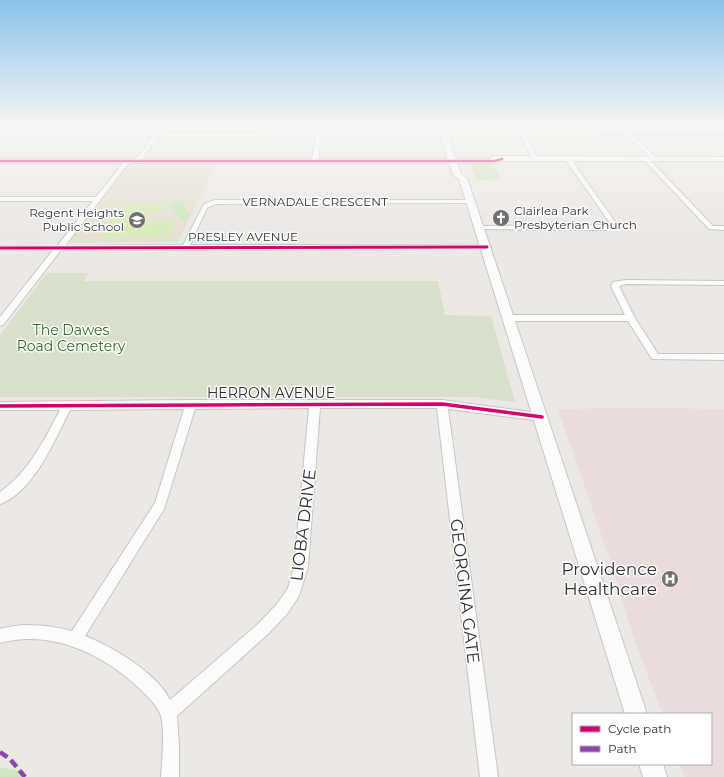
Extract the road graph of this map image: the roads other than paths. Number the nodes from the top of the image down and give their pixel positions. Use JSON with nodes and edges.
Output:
{"nodes":[{"id":1,"x":133,"y":161,"type":"edge"},
{"id":2,"x":457,"y":161,"type":"edge"},
{"id":3,"x":570,"y":161,"type":"edge"},
{"id":4,"x":648,"y":161,"type":"edge"},
{"id":5,"x":0,"y":199,"type":"edge"},
{"id":6,"x":98,"y":199,"type":"junction"},
{"id":7,"x":471,"y":202,"type":"junction"},
{"id":8,"x":480,"y":228,"type":"junction"},
{"id":9,"x":724,"y":228,"type":"edge"},
{"id":10,"x":186,"y":247,"type":"junction"},
{"id":11,"x":487,"y":247,"type":"junction"},
{"id":12,"x":0,"y":248,"type":"edge"},
{"id":13,"x":60,"y":248,"type":"junction"},
{"id":14,"x":724,"y":283,"type":"edge"},
{"id":15,"x":4,"y":314,"type":"edge"},
{"id":16,"x":510,"y":318,"type":"junction"},
{"id":17,"x":631,"y":318,"type":"junction"},
{"id":18,"x":0,"y":323,"type":"edge"},
{"id":19,"x":724,"y":357,"type":"edge"},
{"id":20,"x":191,"y":404,"type":"junction"},
{"id":21,"x":315,"y":404,"type":"junction"},
{"id":22,"x":442,"y":404,"type":"junction"},
{"id":23,"x":0,"y":406,"type":"edge"},
{"id":24,"x":67,"y":406,"type":"junction"},
{"id":25,"x":542,"y":417,"type":"junction"},
{"id":26,"x":0,"y":499,"type":"edge"},
{"id":27,"x":0,"y":636,"type":"edge"},
{"id":28,"x":75,"y":639,"type":"junction"},
{"id":29,"x":168,"y":713,"type":"junction"},
{"id":30,"x":636,"y":713,"type":"edge"},
{"id":31,"x":651,"y":765,"type":"edge"},
{"id":32,"x":170,"y":777,"type":"edge"},
{"id":33,"x":489,"y":777,"type":"edge"},
{"id":34,"x":656,"y":777,"type":"edge"}],
"edges":[{"from":1,"to":6,"type":"street"},
{"from":2,"to":7,"type":"main road"},
{"from":3,"to":8,"type":"street"},
{"from":4,"to":9,"type":"street"},
{"from":5,"to":6,"type":"street"},
{"from":6,"to":13,"type":"street"},
{"from":7,"to":8,"type":"main road"},
{"from":7,"to":10,"type":"street","name":"VERNADALE CRESCENT"},
{"from":8,"to":11,"type":"main road"},
{"from":10,"to":11,"type":"street","name":"PRESLEY AVENUE"},
{"from":10,"to":13,"type":"street","name":"PRESLEY AVENUE"},
{"from":11,"to":16,"type":"main road"},
{"from":12,"to":13,"type":"street","name":"PRESLEY AVENUE"},
{"from":13,"to":15,"type":"street"},
{"from":14,"to":17,"type":"street"},
{"from":15,"to":18,"type":"street"},
{"from":16,"to":17,"type":"street"},
{"from":16,"to":25,"type":"main road"},
{"from":17,"to":19,"type":"street"},
{"from":20,"to":21,"type":"street","name":"HERRON AVENUE"},
{"from":20,"to":24,"type":"street","name":"HERRON AVENUE"},
{"from":20,"to":28,"type":"street"},
{"from":21,"to":22,"type":"street","name":"HERRON AVENUE"},
{"from":21,"to":29,"type":"street","name":"LIOBA DRIVE"},
{"from":22,"to":25,"type":"street","name":"HERRON AVENUE"},
{"from":22,"to":33,"type":"street","name":"GEORGINA GATE"},
{"from":23,"to":24,"type":"street","name":"HERRON AVENUE"},
{"from":24,"to":26,"type":"street"},
{"from":25,"to":30,"type":"main road"},
{"from":27,"to":28,"type":"street"},
{"from":28,"to":29,"type":"street"},
{"from":29,"to":32,"type":"street"},
{"from":31,"to":34,"type":"main road"}]}
